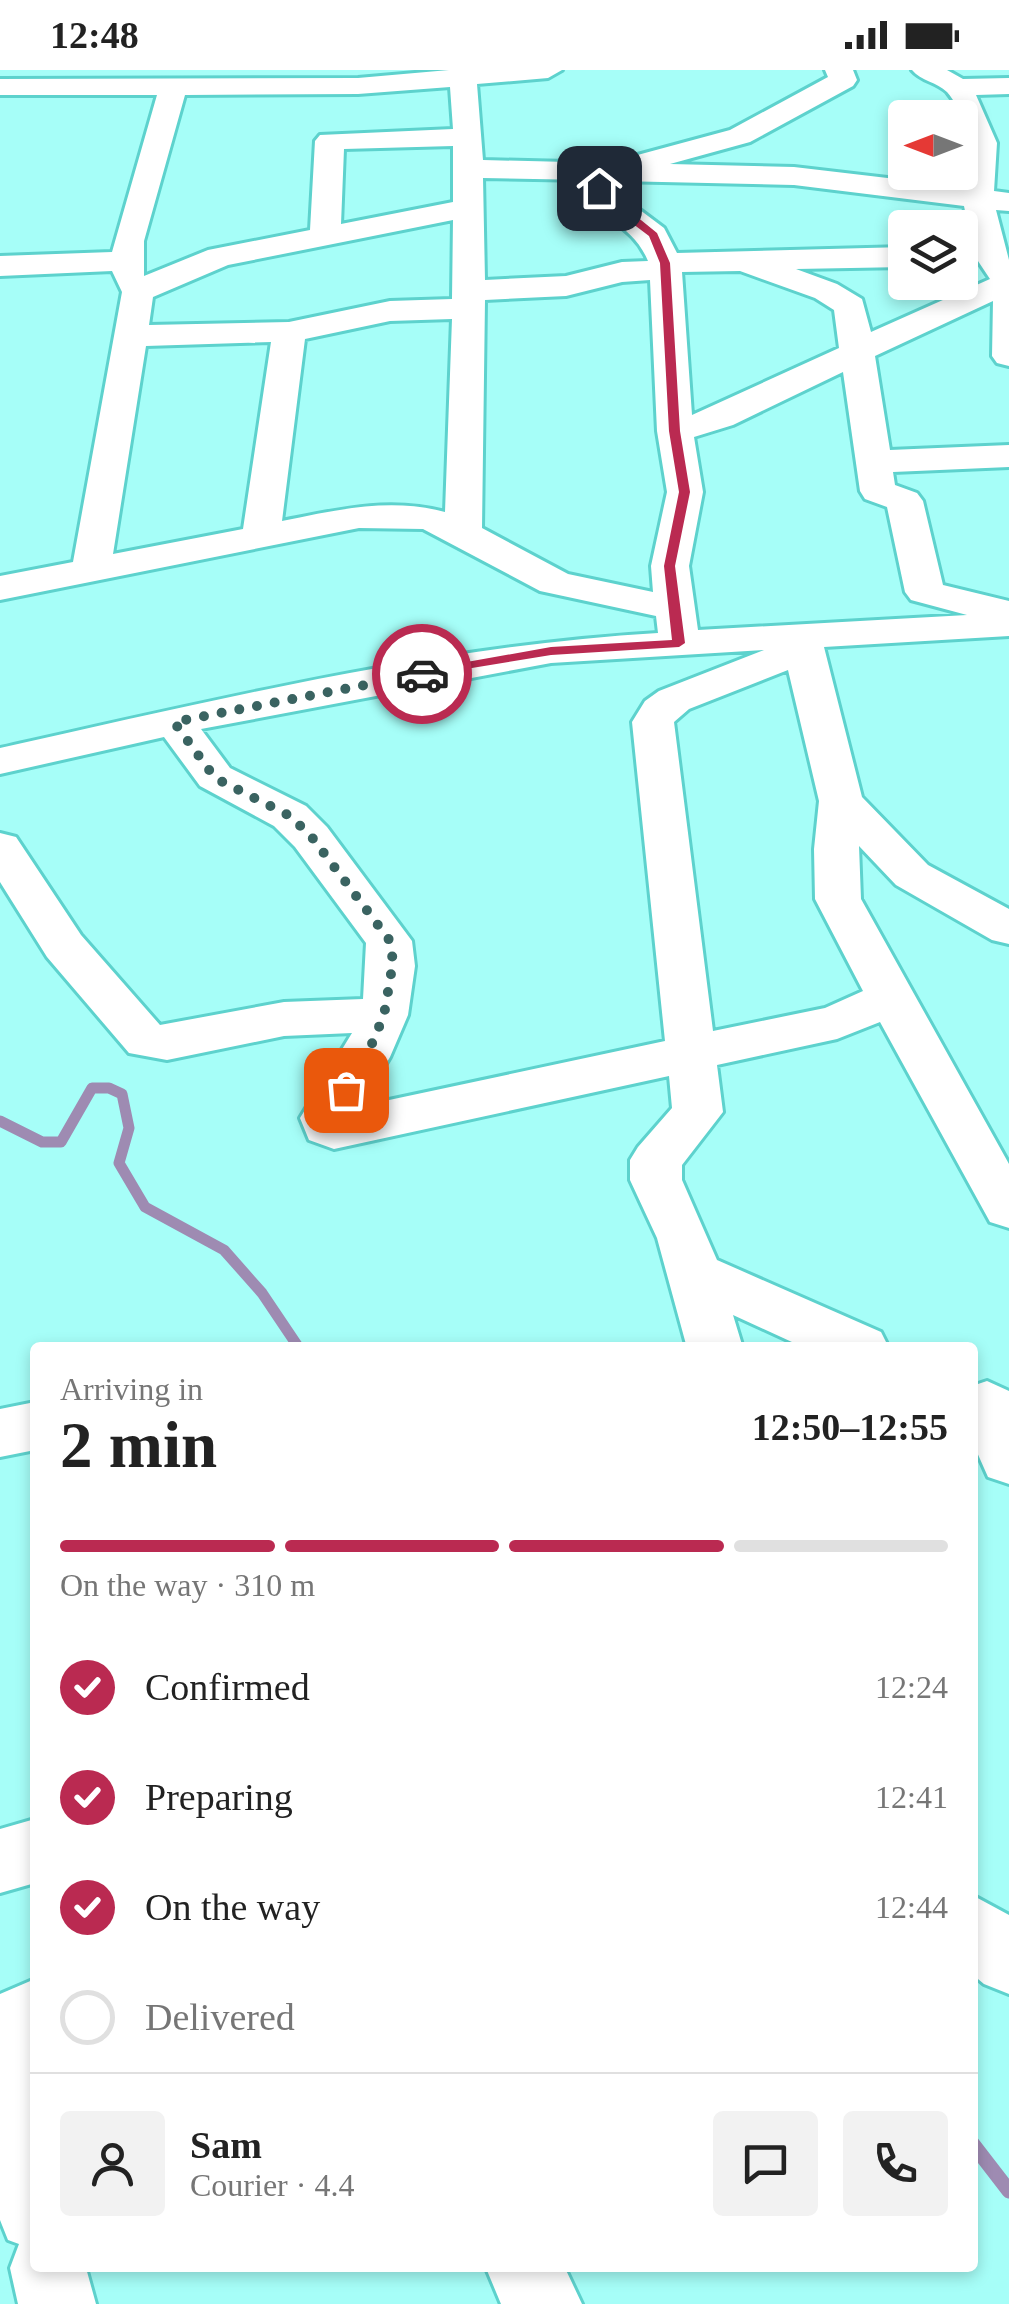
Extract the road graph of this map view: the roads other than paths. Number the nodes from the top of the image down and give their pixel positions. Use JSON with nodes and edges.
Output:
{"nodes":[{"id":1,"x":548,"y":70,"type":"edge"},
{"id":2,"x":839,"y":70,"type":"edge"},
{"id":3,"x":926,"y":70,"type":"edge"},
{"id":4,"x":358,"y":78,"type":"edge"},
{"id":5,"x":463,"y":78,"type":"junction"},
{"id":6,"x":174,"y":86,"type":"junction"},
{"id":7,"x":1009,"y":86,"type":"edge"},
{"id":8,"x":0,"y":87,"type":"edge"},
{"id":9,"x":958,"y":87,"type":"junction"},
{"id":10,"x":469,"y":153,"type":"junction"},
{"id":11,"x":605,"y":174,"type":"junction"},
{"id":12,"x":978,"y":198,"type":"junction"},
{"id":13,"x":1009,"y":202,"type":"edge"},
{"id":14,"x":469,"y":208,"type":"junction"},
{"id":15,"x":326,"y":236,"type":"junction"},
{"id":16,"x":888,"y":257,"type":"edge"},
{"id":17,"x":743,"y":261,"type":"junction"},
{"id":18,"x":986,"y":265,"type":"edge"},
{"id":19,"x":0,"y":266,"type":"edge"},
{"id":20,"x":665,"y":266,"type":"junction"},
{"id":21,"x":132,"y":277,"type":"junction"},
{"id":22,"x":467,"y":300,"type":"junction"},
{"id":23,"x":288,"y":332,"type":"junction"},
{"id":24,"x":129,"y":336,"type":"junction"},
{"id":25,"x":860,"y":353,"type":"junction"},
{"id":26,"x":1009,"y":356,"type":"edge"},
{"id":27,"x":674,"y":431,"type":"junction"},
{"id":28,"x":1009,"y":456,"type":"edge"},
{"id":29,"x":874,"y":462,"type":"junction"},
{"id":30,"x":463,"y":534,"type":"junction"},
{"id":31,"x":262,"y":535,"type":"junction"},
{"id":32,"x":91,"y":570,"type":"junction"},
{"id":33,"x":0,"y":588,"type":"edge"},
{"id":34,"x":1009,"y":614,"type":"edge"},
{"id":35,"x":1009,"y":624,"type":"edge"},
{"id":36,"x":677,"y":625,"type":"junction"},
{"id":37,"x":802,"y":643,"type":"junction"},
{"id":38,"x":174,"y":722,"type":"junction"},
{"id":39,"x":0,"y":761,"type":"edge"},
{"id":40,"x":841,"y":801,"type":"junction"},
{"id":41,"x":0,"y":847,"type":"edge"},
{"id":42,"x":1009,"y":929,"type":"edge"},
{"id":43,"x":892,"y":997,"type":"junction"},
{"id":44,"x":384,"y":1015,"type":"junction"},
{"id":45,"x":692,"y":1052,"type":"junction"},
{"id":46,"x":1009,"y":1208,"type":"edge"},
{"id":47,"x":696,"y":1274,"type":"junction"},
{"id":48,"x":713,"y":1342,"type":"edge"},
{"id":49,"x":848,"y":1342,"type":"edge"},
{"id":50,"x":990,"y":1405,"type":"edge"},
{"id":51,"x":30,"y":1427,"type":"edge"},
{"id":52,"x":0,"y":1433,"type":"edge"},
{"id":53,"x":1009,"y":1460,"type":"edge"},
{"id":54,"x":30,"y":1852,"type":"edge"},
{"id":55,"x":0,"y":1861,"type":"edge"},
{"id":56,"x":978,"y":1934,"type":"edge"},
{"id":57,"x":1009,"y":1960,"type":"edge"},
{"id":58,"x":30,"y":2018,"type":"edge"},
{"id":59,"x":0,"y":2031,"type":"edge"},
{"id":60,"x":0,"y":2064,"type":"edge"},
{"id":61,"x":29,"y":2225,"type":"edge"},
{"id":62,"x":46,"y":2272,"type":"edge"},
{"id":63,"x":526,"y":2272,"type":"edge"},
{"id":64,"x":57,"y":2304,"type":"edge"},
{"id":65,"x":543,"y":2304,"type":"edge"}],
"edges":[{"from":1,"to":5,"type":"street"},
{"from":2,"to":11,"type":"street"},
{"from":3,"to":9,"type":"street"},
{"from":4,"to":5,"type":"street"},
{"from":4,"to":6,"type":"street"},
{"from":5,"to":10,"type":"street"},
{"from":6,"to":8,"type":"street"},
{"from":6,"to":21,"type":"street"},
{"from":7,"to":9,"type":"street"},
{"from":9,"to":12,"type":"street"},
{"from":10,"to":11,"type":"street"},
{"from":10,"to":14,"type":"street"},
{"from":10,"to":15,"type":"street"},
{"from":11,"to":12,"type":"street"},
{"from":11,"to":20,"type":"street"},
{"from":12,"to":13,"type":"street"},
{"from":12,"to":18,"type":"street"},
{"from":14,"to":15,"type":"street"},
{"from":14,"to":22,"type":"street"},
{"from":15,"to":21,"type":"street"},
{"from":16,"to":17,"type":"street"},
{"from":17,"to":20,"type":"street"},
{"from":17,"to":25,"type":"street"},
{"from":18,"to":25,"type":"street"},
{"from":18,"to":26,"type":"street"},
{"from":19,"to":21,"type":"street"},
{"from":20,"to":22,"type":"street"},
{"from":20,"to":27,"type":"street"},
{"from":21,"to":24,"type":"street"},
{"from":22,"to":23,"type":"street"},
{"from":22,"to":30,"type":"street"},
{"from":23,"to":24,"type":"street"},
{"from":23,"to":31,"type":"street"},
{"from":24,"to":32,"type":"street"},
{"from":25,"to":27,"type":"street"},
{"from":25,"to":29,"type":"street"},
{"from":27,"to":36,"type":"street"},
{"from":28,"to":29,"type":"street"},
{"from":29,"to":34,"type":"street"},
{"from":30,"to":31,"type":"street"},
{"from":30,"to":36,"type":"street"},
{"from":31,"to":32,"type":"street"},
{"from":32,"to":33,"type":"street"},
{"from":35,"to":37,"type":"street"},
{"from":36,"to":37,"type":"street"},
{"from":36,"to":38,"type":"street"},
{"from":37,"to":40,"type":"street"},
{"from":37,"to":45,"type":"street"},
{"from":38,"to":39,"type":"street"},
{"from":38,"to":44,"type":"street"},
{"from":40,"to":42,"type":"street"},
{"from":40,"to":43,"type":"street"},
{"from":41,"to":44,"type":"street"},
{"from":43,"to":45,"type":"street"},
{"from":43,"to":46,"type":"street"},
{"from":44,"to":45,"type":"street"},
{"from":45,"to":47,"type":"street"},
{"from":47,"to":48,"type":"street"},
{"from":47,"to":49,"type":"street"},
{"from":50,"to":53,"type":"street"},
{"from":51,"to":52,"type":"street"},
{"from":54,"to":55,"type":"street"},
{"from":56,"to":57,"type":"street"},
{"from":58,"to":59,"type":"street"},
{"from":60,"to":61,"type":"street"},
{"from":62,"to":64,"type":"street"},
{"from":63,"to":65,"type":"street"}]}
